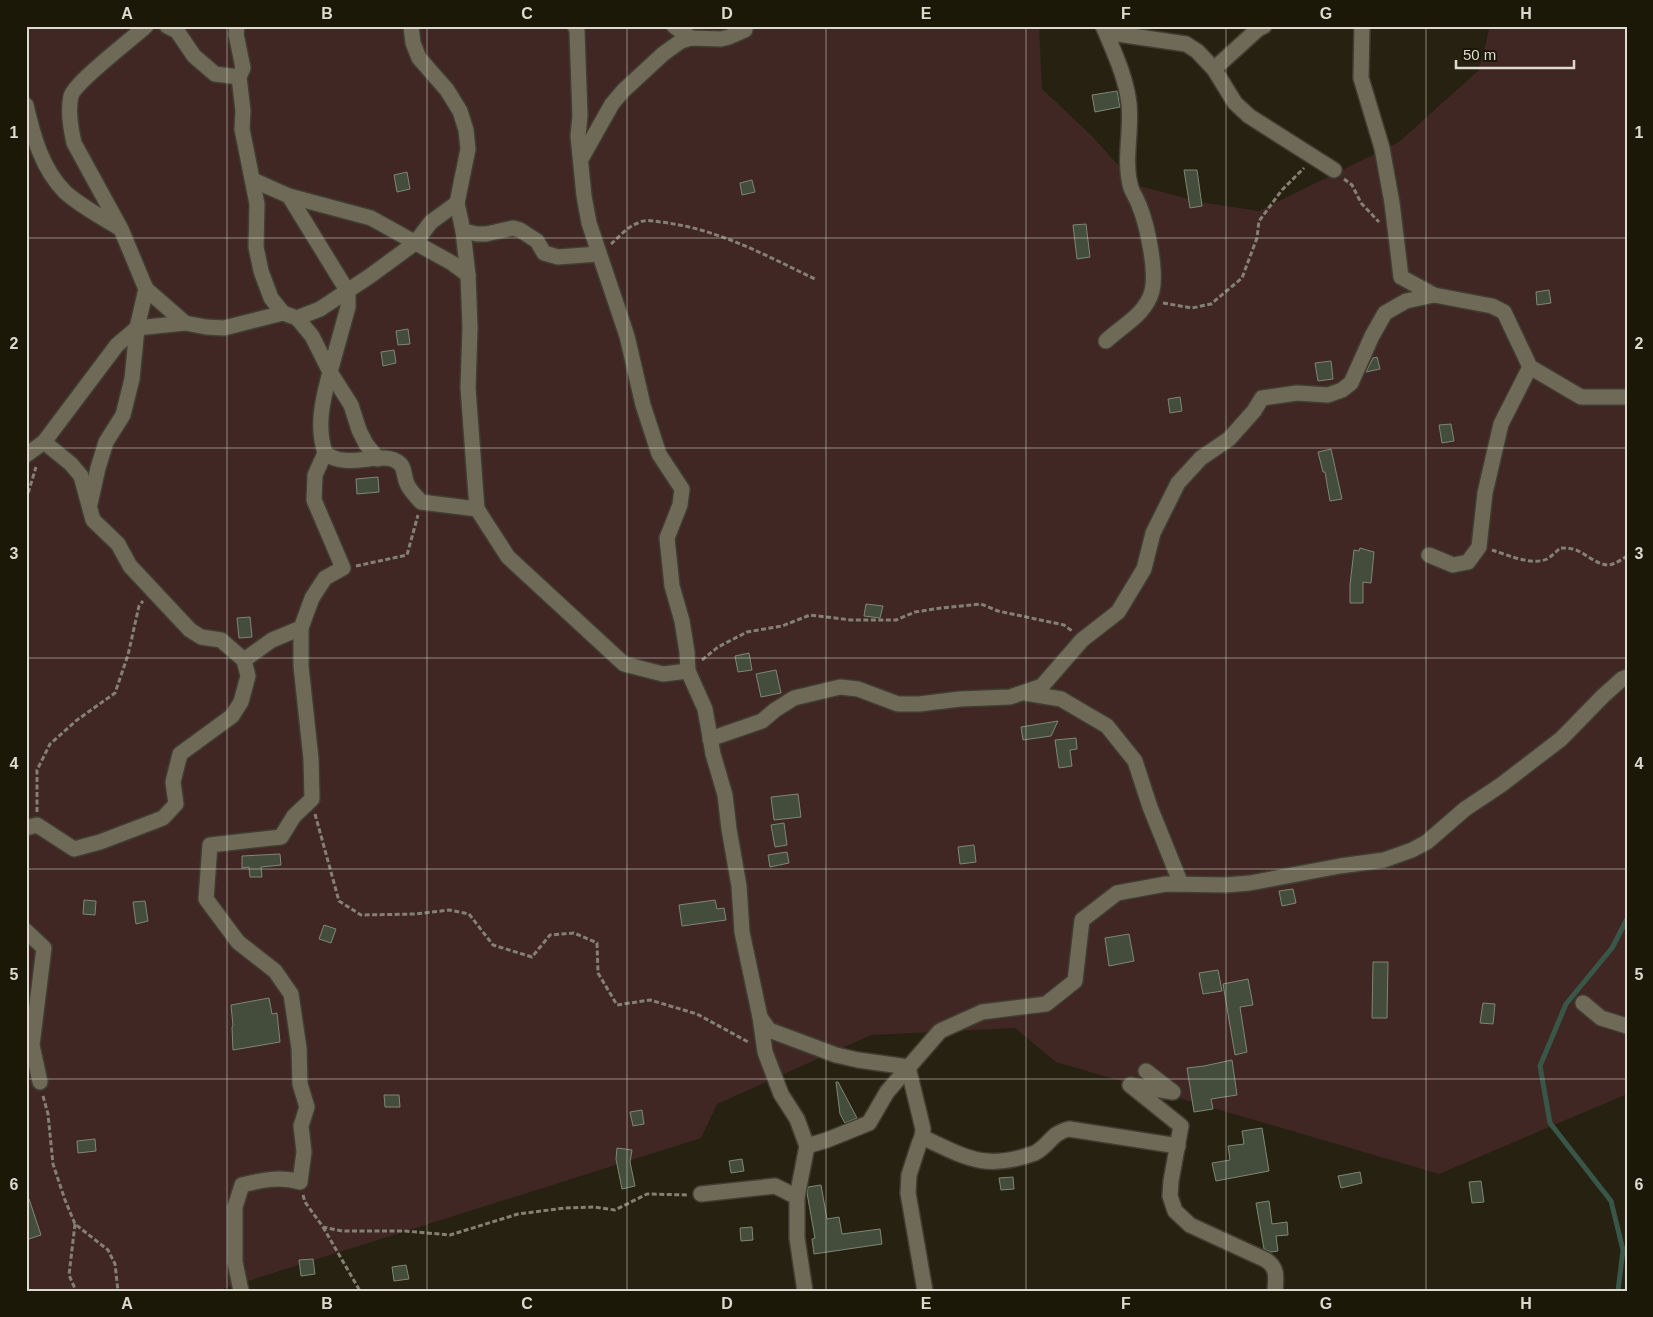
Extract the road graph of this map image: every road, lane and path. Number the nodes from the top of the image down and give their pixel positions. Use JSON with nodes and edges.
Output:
{"nodes":[{"id":1,"x":146,"y":26,"type":"edge"},
{"id":2,"x":167,"y":26,"type":"edge"},
{"id":3,"x":237,"y":26,"type":"edge"},
{"id":4,"x":411,"y":26,"type":"edge"},
{"id":5,"x":575,"y":26,"type":"edge"},
{"id":6,"x":674,"y":26,"type":"edge"},
{"id":7,"x":1264,"y":26,"type":"edge"},
{"id":8,"x":1362,"y":26,"type":"edge"},
{"id":9,"x":1103,"y":27,"type":"edge"},
{"id":10,"x":745,"y":30,"type":"dead end"},
{"id":11,"x":1248,"y":31,"type":"edge"},
{"id":12,"x":691,"y":38,"type":"junction"},
{"id":13,"x":1214,"y":69,"type":"junction"},
{"id":14,"x":239,"y":77,"type":"junction"},
{"id":15,"x":26,"y":105,"type":"edge"},
{"id":16,"x":1314,"y":158,"type":"junction"},
{"id":17,"x":581,"y":160,"type":"junction"},
{"id":18,"x":1334,"y":170,"type":"joint"},
{"id":19,"x":253,"y":180,"type":"junction"},
{"id":20,"x":288,"y":196,"type":"junction"},
{"id":21,"x":457,"y":203,"type":"junction"},
{"id":22,"x":1383,"y":226,"type":"dead end"},
{"id":23,"x":121,"y":229,"type":"junction"},
{"id":24,"x":463,"y":231,"type":"junction"},
{"id":25,"x":415,"y":243,"type":"junction"},
{"id":26,"x":598,"y":254,"type":"junction"},
{"id":27,"x":468,"y":276,"type":"junction"},
{"id":28,"x":815,"y":279,"type":"dead end"},
{"id":29,"x":146,"y":290,"type":"junction"},
{"id":30,"x":348,"y":292,"type":"junction"},
{"id":31,"x":1434,"y":295,"type":"junction"},
{"id":32,"x":1147,"y":304,"type":"junction"},
{"id":33,"x":290,"y":316,"type":"junction"},
{"id":34,"x":185,"y":323,"type":"junction"},
{"id":35,"x":137,"y":328,"type":"junction"},
{"id":36,"x":1106,"y":341,"type":"dead end"},
{"id":37,"x":1530,"y":367,"type":"junction"},
{"id":38,"x":330,"y":372,"type":"junction"},
{"id":39,"x":1627,"y":396,"type":"edge"},
{"id":40,"x":44,"y":442,"type":"junction"},
{"id":41,"x":325,"y":453,"type":"junction"},
{"id":42,"x":26,"y":455,"type":"edge"},
{"id":43,"x":378,"y":458,"type":"junction"},
{"id":44,"x":26,"y":500,"type":"edge"},
{"id":45,"x":422,"y":502,"type":"junction"},
{"id":46,"x":90,"y":504,"type":"junction"},
{"id":47,"x":477,"y":509,"type":"junction"},
{"id":48,"x":1479,"y":547,"type":"junction"},
{"id":49,"x":1429,"y":555,"type":"dead end"},
{"id":50,"x":1627,"y":556,"type":"edge"},
{"id":51,"x":343,"y":568,"type":"junction"},
{"id":52,"x":152,"y":591,"type":"junction"},
{"id":53,"x":301,"y":628,"type":"junction"},
{"id":54,"x":1082,"y":640,"type":"junction"},
{"id":55,"x":244,"y":660,"type":"junction"},
{"id":56,"x":688,"y":671,"type":"junction"},
{"id":57,"x":1627,"y":677,"type":"edge"},
{"id":58,"x":1021,"y":693,"type":"junction"},
{"id":59,"x":710,"y":739,"type":"junction"},
{"id":60,"x":312,"y":799,"type":"junction"},
{"id":61,"x":32,"y":827,"type":"edge"},
{"id":62,"x":1181,"y":884,"type":"junction"},
{"id":63,"x":26,"y":932,"type":"edge"},
{"id":64,"x":1583,"y":1002,"type":"dead end"},
{"id":65,"x":760,"y":1017,"type":"junction"},
{"id":66,"x":1627,"y":1026,"type":"edge"},
{"id":67,"x":765,"y":1052,"type":"junction"},
{"id":68,"x":908,"y":1067,"type":"junction"},
{"id":69,"x":1146,"y":1071,"type":"dead end"},
{"id":70,"x":40,"y":1082,"type":"joint"},
{"id":71,"x":922,"y":1137,"type":"junction"},
{"id":72,"x":808,"y":1146,"type":"junction"},
{"id":73,"x":1178,"y":1146,"type":"junction"},
{"id":74,"x":300,"y":1182,"type":"junction"},
{"id":75,"x":701,"y":1194,"type":"joint"},
{"id":76,"x":797,"y":1197,"type":"junction"},
{"id":77,"x":75,"y":1224,"type":"junction"},
{"id":78,"x":323,"y":1227,"type":"junction"},
{"id":79,"x":76,"y":1291,"type":"edge"},
{"id":80,"x":118,"y":1291,"type":"edge"},
{"id":81,"x":241,"y":1291,"type":"edge"},
{"id":82,"x":360,"y":1291,"type":"edge"},
{"id":83,"x":806,"y":1291,"type":"edge"},
{"id":84,"x":925,"y":1291,"type":"edge"},
{"id":85,"x":1275,"y":1291,"type":"edge"}],
"edges":[{"from":1,"to":23,"type":"street"},
{"from":2,"to":14,"type":"street"},
{"from":3,"to":14,"type":"street"},
{"from":4,"to":21,"type":"street"},
{"from":5,"to":17,"type":"street"},
{"from":6,"to":12,"type":"street"},
{"from":7,"to":11,"type":"street"},
{"from":8,"to":31,"type":"street"},
{"from":9,"to":13,"type":"street"},
{"from":9,"to":32,"type":"street"},
{"from":10,"to":12,"type":"street"},
{"from":11,"to":13,"type":"street"},
{"from":12,"to":17,"type":"street"},
{"from":13,"to":16,"type":"street"},
{"from":14,"to":19,"type":"street"},
{"from":15,"to":23,"type":"street"},
{"from":16,"to":18,"type":"street"},
{"from":16,"to":32,"type":"path"},
{"from":17,"to":26,"type":"street"},
{"from":18,"to":22,"type":"path"},
{"from":19,"to":20,"type":"street"},
{"from":19,"to":33,"type":"street"},
{"from":20,"to":25,"type":"street"},
{"from":20,"to":30,"type":"street"},
{"from":21,"to":24,"type":"street"},
{"from":21,"to":25,"type":"street"},
{"from":23,"to":29,"type":"street"},
{"from":24,"to":26,"type":"street"},
{"from":24,"to":27,"type":"street"},
{"from":25,"to":27,"type":"street"},
{"from":25,"to":30,"type":"street"},
{"from":26,"to":28,"type":"path"},
{"from":26,"to":56,"type":"street"},
{"from":27,"to":47,"type":"street"},
{"from":29,"to":34,"type":"street"},
{"from":29,"to":35,"type":"street"},
{"from":30,"to":33,"type":"street"},
{"from":30,"to":38,"type":"street"},
{"from":31,"to":37,"type":"street"},
{"from":31,"to":54,"type":"street"},
{"from":32,"to":36,"type":"street"},
{"from":33,"to":34,"type":"street"},
{"from":33,"to":38,"type":"street"},
{"from":34,"to":35,"type":"street"},
{"from":35,"to":40,"type":"street"},
{"from":35,"to":46,"type":"street"},
{"from":37,"to":39,"type":"street"},
{"from":37,"to":48,"type":"street"},
{"from":38,"to":41,"type":"street"},
{"from":38,"to":43,"type":"street"},
{"from":40,"to":42,"type":"street"},
{"from":40,"to":44,"type":"path"},
{"from":40,"to":46,"type":"street"},
{"from":41,"to":43,"type":"street"},
{"from":41,"to":51,"type":"street"},
{"from":43,"to":45,"type":"street"},
{"from":45,"to":47,"type":"street"},
{"from":45,"to":51,"type":"path"},
{"from":46,"to":52,"type":"street"},
{"from":47,"to":56,"type":"street"},
{"from":48,"to":49,"type":"street"},
{"from":48,"to":50,"type":"path"},
{"from":51,"to":53,"type":"street"},
{"from":52,"to":55,"type":"street"},
{"from":52,"to":61,"type":"path"},
{"from":53,"to":55,"type":"street"},
{"from":53,"to":60,"type":"street"},
{"from":54,"to":56,"type":"path"},
{"from":54,"to":58,"type":"street"},
{"from":55,"to":61,"type":"street"},
{"from":56,"to":59,"type":"street"},
{"from":57,"to":62,"type":"street"},
{"from":58,"to":59,"type":"street"},
{"from":58,"to":62,"type":"street"},
{"from":59,"to":65,"type":"street"},
{"from":60,"to":67,"type":"path"},
{"from":60,"to":74,"type":"street"},
{"from":62,"to":68,"type":"street"},
{"from":63,"to":70,"type":"street"},
{"from":64,"to":66,"type":"street"},
{"from":65,"to":67,"type":"street"},
{"from":65,"to":68,"type":"street"},
{"from":67,"to":72,"type":"street"},
{"from":68,"to":71,"type":"street"},
{"from":68,"to":72,"type":"street"},
{"from":69,"to":73,"type":"street"},
{"from":70,"to":77,"type":"path"},
{"from":71,"to":73,"type":"street"},
{"from":71,"to":84,"type":"street"},
{"from":72,"to":76,"type":"street"},
{"from":73,"to":85,"type":"street"},
{"from":74,"to":78,"type":"path"},
{"from":74,"to":81,"type":"street"},
{"from":75,"to":76,"type":"street"},
{"from":75,"to":78,"type":"path"},
{"from":76,"to":83,"type":"street"},
{"from":77,"to":79,"type":"path"},
{"from":77,"to":80,"type":"path"},
{"from":78,"to":82,"type":"path"}]}
